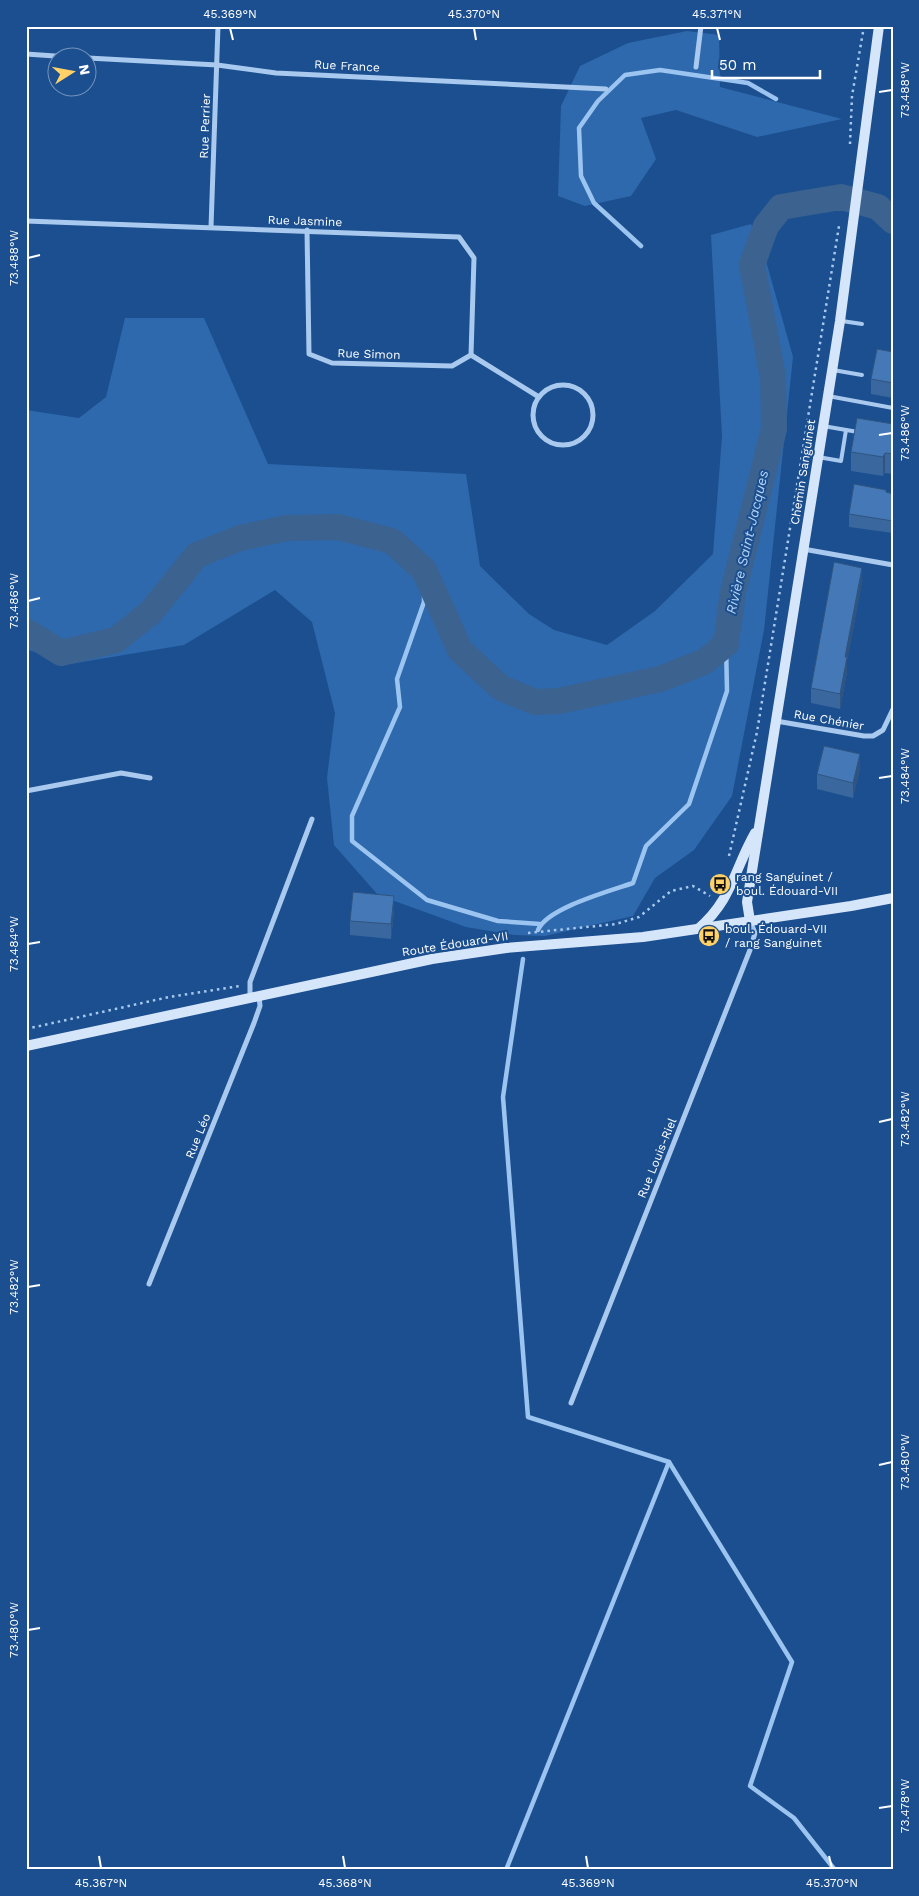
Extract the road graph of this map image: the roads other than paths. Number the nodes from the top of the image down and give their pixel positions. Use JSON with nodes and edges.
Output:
{"nodes":[{"id":1,"x":218,"y":26,"type":"edge"},
{"id":2,"x":701,"y":26,"type":"edge"},
{"id":3,"x":879,"y":26,"type":"edge"},
{"id":4,"x":26,"y":54,"type":"edge"},
{"id":5,"x":48,"y":56,"type":"edge"},
{"id":6,"x":98,"y":59,"type":"edge"},
{"id":7,"x":217,"y":65,"type":"junction"},
{"id":8,"x":696,"y":67,"type":"dead end"},
{"id":9,"x":606,"y":89,"type":"dead end"},
{"id":10,"x":26,"y":221,"type":"edge"},
{"id":11,"x":211,"y":227,"type":"junction"},
{"id":12,"x":307,"y":230,"type":"junction"},
{"id":13,"x":840,"y":321,"type":"junction"},
{"id":14,"x":862,"y":324,"type":"dead end"},
{"id":15,"x":471,"y":355,"type":"junction"},
{"id":16,"x":832,"y":370,"type":"junction"},
{"id":17,"x":862,"y":375,"type":"dead end"},
{"id":18,"x":828,"y":396,"type":"junction"},
{"id":19,"x":539,"y":397,"type":"junction"},
{"id":20,"x":893,"y":408,"type":"edge"},
{"id":21,"x":823,"y":426,"type":"junction"},
{"id":22,"x":846,"y":430,"type":"junction"},
{"id":23,"x":865,"y":433,"type":"edge"},
{"id":24,"x":818,"y":457,"type":"junction"},
{"id":25,"x":803,"y":549,"type":"junction"},
{"id":26,"x":893,"y":565,"type":"edge"},
{"id":27,"x":893,"y":709,"type":"edge"},
{"id":28,"x":776,"y":721,"type":"junction"},
{"id":29,"x":150,"y":778,"type":"dead end"},
{"id":30,"x":26,"y":791,"type":"edge"},
{"id":31,"x":312,"y":819,"type":"dead end"},
{"id":32,"x":758,"y":828,"type":"junction"},
{"id":33,"x":893,"y":898,"type":"edge"},
{"id":34,"x":750,"y":921,"type":"junction"},
{"id":35,"x":698,"y":929,"type":"junction"},
{"id":36,"x":254,"y":996,"type":"junction"},
{"id":37,"x":26,"y":1046,"type":"edge"},
{"id":38,"x":149,"y":1284,"type":"dead end"},
{"id":39,"x":570,"y":1403,"type":"dead end"}],
"edges":[{"from":1,"to":7,"type":"street","name":"Rue Perrier"},
{"from":2,"to":8,"type":"street"},
{"from":3,"to":13,"type":"street","name":"Chemin Sanguinet"},
{"from":4,"to":5,"type":"street"},
{"from":6,"to":7,"type":"street","name":"Rue France"},
{"from":7,"to":9,"type":"street","name":"Rue France"},
{"from":7,"to":11,"type":"street","name":"Rue Perrier"},
{"from":10,"to":11,"type":"street","name":"Rue Jasmine"},
{"from":11,"to":12,"type":"street","name":"Rue Jasmine"},
{"from":12,"to":15,"type":"street","name":"Rue Jasmine"},
{"from":12,"to":15,"type":"street","name":"Rue Simon"},
{"from":13,"to":14,"type":"lane"},
{"from":13,"to":16,"type":"street","name":"Chemin Sanguinet"},
{"from":15,"to":19,"type":"street"},
{"from":16,"to":17,"type":"lane"},
{"from":16,"to":18,"type":"street","name":"Chemin Sanguinet"},
{"from":18,"to":20,"type":"lane"},
{"from":18,"to":21,"type":"street","name":"Chemin Sanguinet"},
{"from":19,"to":19,"type":"street"},
{"from":21,"to":22,"type":"lane"},
{"from":21,"to":24,"type":"street","name":"Chemin Sanguinet"},
{"from":22,"to":23,"type":"lane"},
{"from":22,"to":24,"type":"lane"},
{"from":24,"to":25,"type":"street","name":"Chemin Sanguinet"},
{"from":25,"to":26,"type":"street"},
{"from":25,"to":28,"type":"street","name":"Chemin Sanguinet"},
{"from":27,"to":28,"type":"street","name":"Rue Chénier"},
{"from":28,"to":32,"type":"street","name":"Chemin Sanguinet"},
{"from":29,"to":30,"type":"street"},
{"from":31,"to":36,"type":"street","name":"Rue Léo"},
{"from":32,"to":34,"type":"street","name":"Chemin Sanguinet"},
{"from":32,"to":35,"type":"street"},
{"from":33,"to":34,"type":"street","name":"Route Édouard-VII"},
{"from":34,"to":35,"type":"street","name":"Route Édouard-VII"},
{"from":34,"to":39,"type":"street","name":"Rue Louis-Riel"},
{"from":35,"to":36,"type":"street","name":"Route Édouard-VII"},
{"from":36,"to":37,"type":"street","name":"Route Édouard-VII"},
{"from":36,"to":38,"type":"street","name":"Rue Léo"}]}
